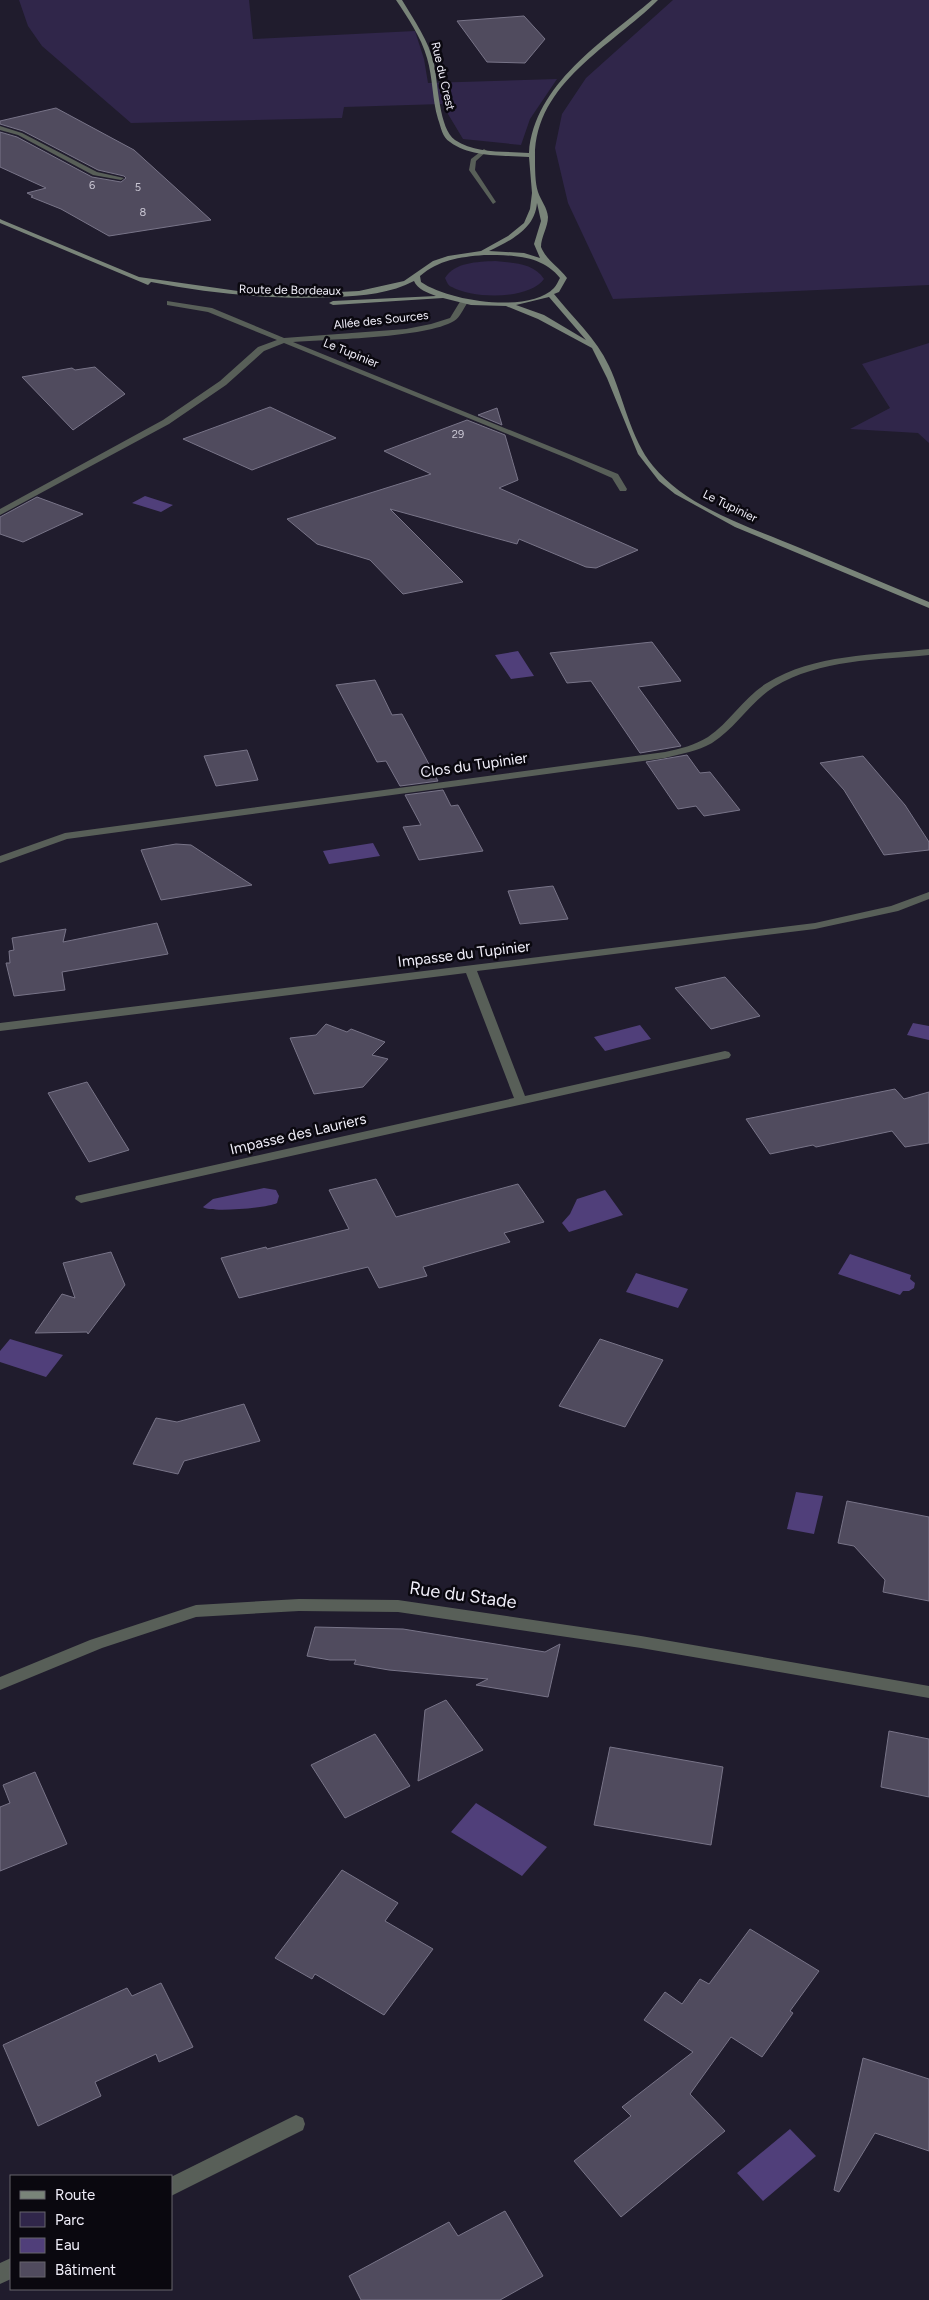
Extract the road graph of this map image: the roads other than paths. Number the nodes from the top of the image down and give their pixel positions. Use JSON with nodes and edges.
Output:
{"nodes":[{"id":1,"x":399,"y":0,"type":"edge"},
{"id":2,"x":655,"y":0,"type":"edge"},
{"id":3,"x":0,"y":128,"type":"edge"},
{"id":4,"x":484,"y":151,"type":"junction"},
{"id":5,"x":531,"y":154,"type":"junction"},
{"id":6,"x":121,"y":178,"type":"dead end"},
{"id":7,"x":535,"y":192,"type":"junction"},
{"id":8,"x":493,"y":202,"type":"dead end"},
{"id":9,"x":0,"y":221,"type":"edge"},
{"id":10,"x":479,"y":253,"type":"junction"},
{"id":11,"x":547,"y":262,"type":"junction"},
{"id":12,"x":417,"y":276,"type":"junction"},
{"id":13,"x":141,"y":278,"type":"junction"},
{"id":14,"x":550,"y":294,"type":"junction"},
{"id":15,"x":443,"y":298,"type":"junction"},
{"id":16,"x":464,"y":302,"type":"junction"},
{"id":17,"x":170,"y":303,"type":"dead end"},
{"id":18,"x":506,"y":304,"type":"junction"},
{"id":19,"x":285,"y":340,"type":"junction"},
{"id":20,"x":595,"y":348,"type":"junction"},
{"id":21,"x":623,"y":489,"type":"dead end"},
{"id":22,"x":0,"y":512,"type":"edge"},
{"id":23,"x":929,"y":605,"type":"edge"},
{"id":24,"x":929,"y":652,"type":"edge"},
{"id":25,"x":0,"y":860,"type":"edge"},
{"id":26,"x":929,"y":895,"type":"edge"},
{"id":27,"x":470,"y":968,"type":"junction"},
{"id":28,"x":0,"y":1027,"type":"edge"},
{"id":29,"x":725,"y":1055,"type":"dead end"},
{"id":30,"x":521,"y":1100,"type":"junction"},
{"id":31,"x":82,"y":1199,"type":"dead end"},
{"id":32,"x":0,"y":1684,"type":"edge"},
{"id":33,"x":929,"y":1692,"type":"edge"},
{"id":34,"x":296,"y":2124,"type":"dead end"},
{"id":35,"x":172,"y":2186,"type":"edge"}],
"edges":[{"from":1,"to":4,"type":"main road","name":"Rue du Crest"},
{"from":2,"to":5,"type":"main road"},
{"from":3,"to":6,"type":"street"},
{"from":4,"to":5,"type":"main road","name":"Rue du Crest"},
{"from":4,"to":8,"type":"street"},
{"from":5,"to":7,"type":"main road"},
{"from":7,"to":10,"type":"main road"},
{"from":7,"to":11,"type":"main road"},
{"from":9,"to":13,"type":"main road","name":"Route de Bordeaux"},
{"from":10,"to":11,"type":"main road"},
{"from":10,"to":12,"type":"main road","name":"Route de Bordeaux"},
{"from":11,"to":14,"type":"main road"},
{"from":12,"to":13,"type":"main road","name":"Route de Bordeaux"},
{"from":12,"to":15,"type":"main road"},
{"from":13,"to":15,"type":"main road","name":"Route de Bordeaux"},
{"from":14,"to":18,"type":"main road"},
{"from":14,"to":20,"type":"main road","name":"Le Tupinier"},
{"from":15,"to":16,"type":"main road"},
{"from":16,"to":18,"type":"main road"},
{"from":16,"to":19,"type":"street","name":"Allée des Sources"},
{"from":17,"to":19,"type":"street","name":"Le Tupinier"},
{"from":18,"to":20,"type":"main road"},
{"from":19,"to":21,"type":"street","name":"Le Tupinier"},
{"from":19,"to":22,"type":"street","name":"Allée des Sources"},
{"from":20,"to":23,"type":"main road","name":"Le Tupinier"},
{"from":24,"to":25,"type":"street","name":"Clos du Tupinier"},
{"from":26,"to":27,"type":"street","name":"Impasse du Tupinier"},
{"from":27,"to":28,"type":"street","name":"Impasse du Tupinier"},
{"from":27,"to":30,"type":"street"},
{"from":29,"to":30,"type":"street","name":"Impasse des Lauriers"},
{"from":30,"to":31,"type":"street","name":"Impasse des Lauriers"},
{"from":32,"to":33,"type":"street","name":"Rue du Stade"},
{"from":34,"to":35,"type":"street"}]}
